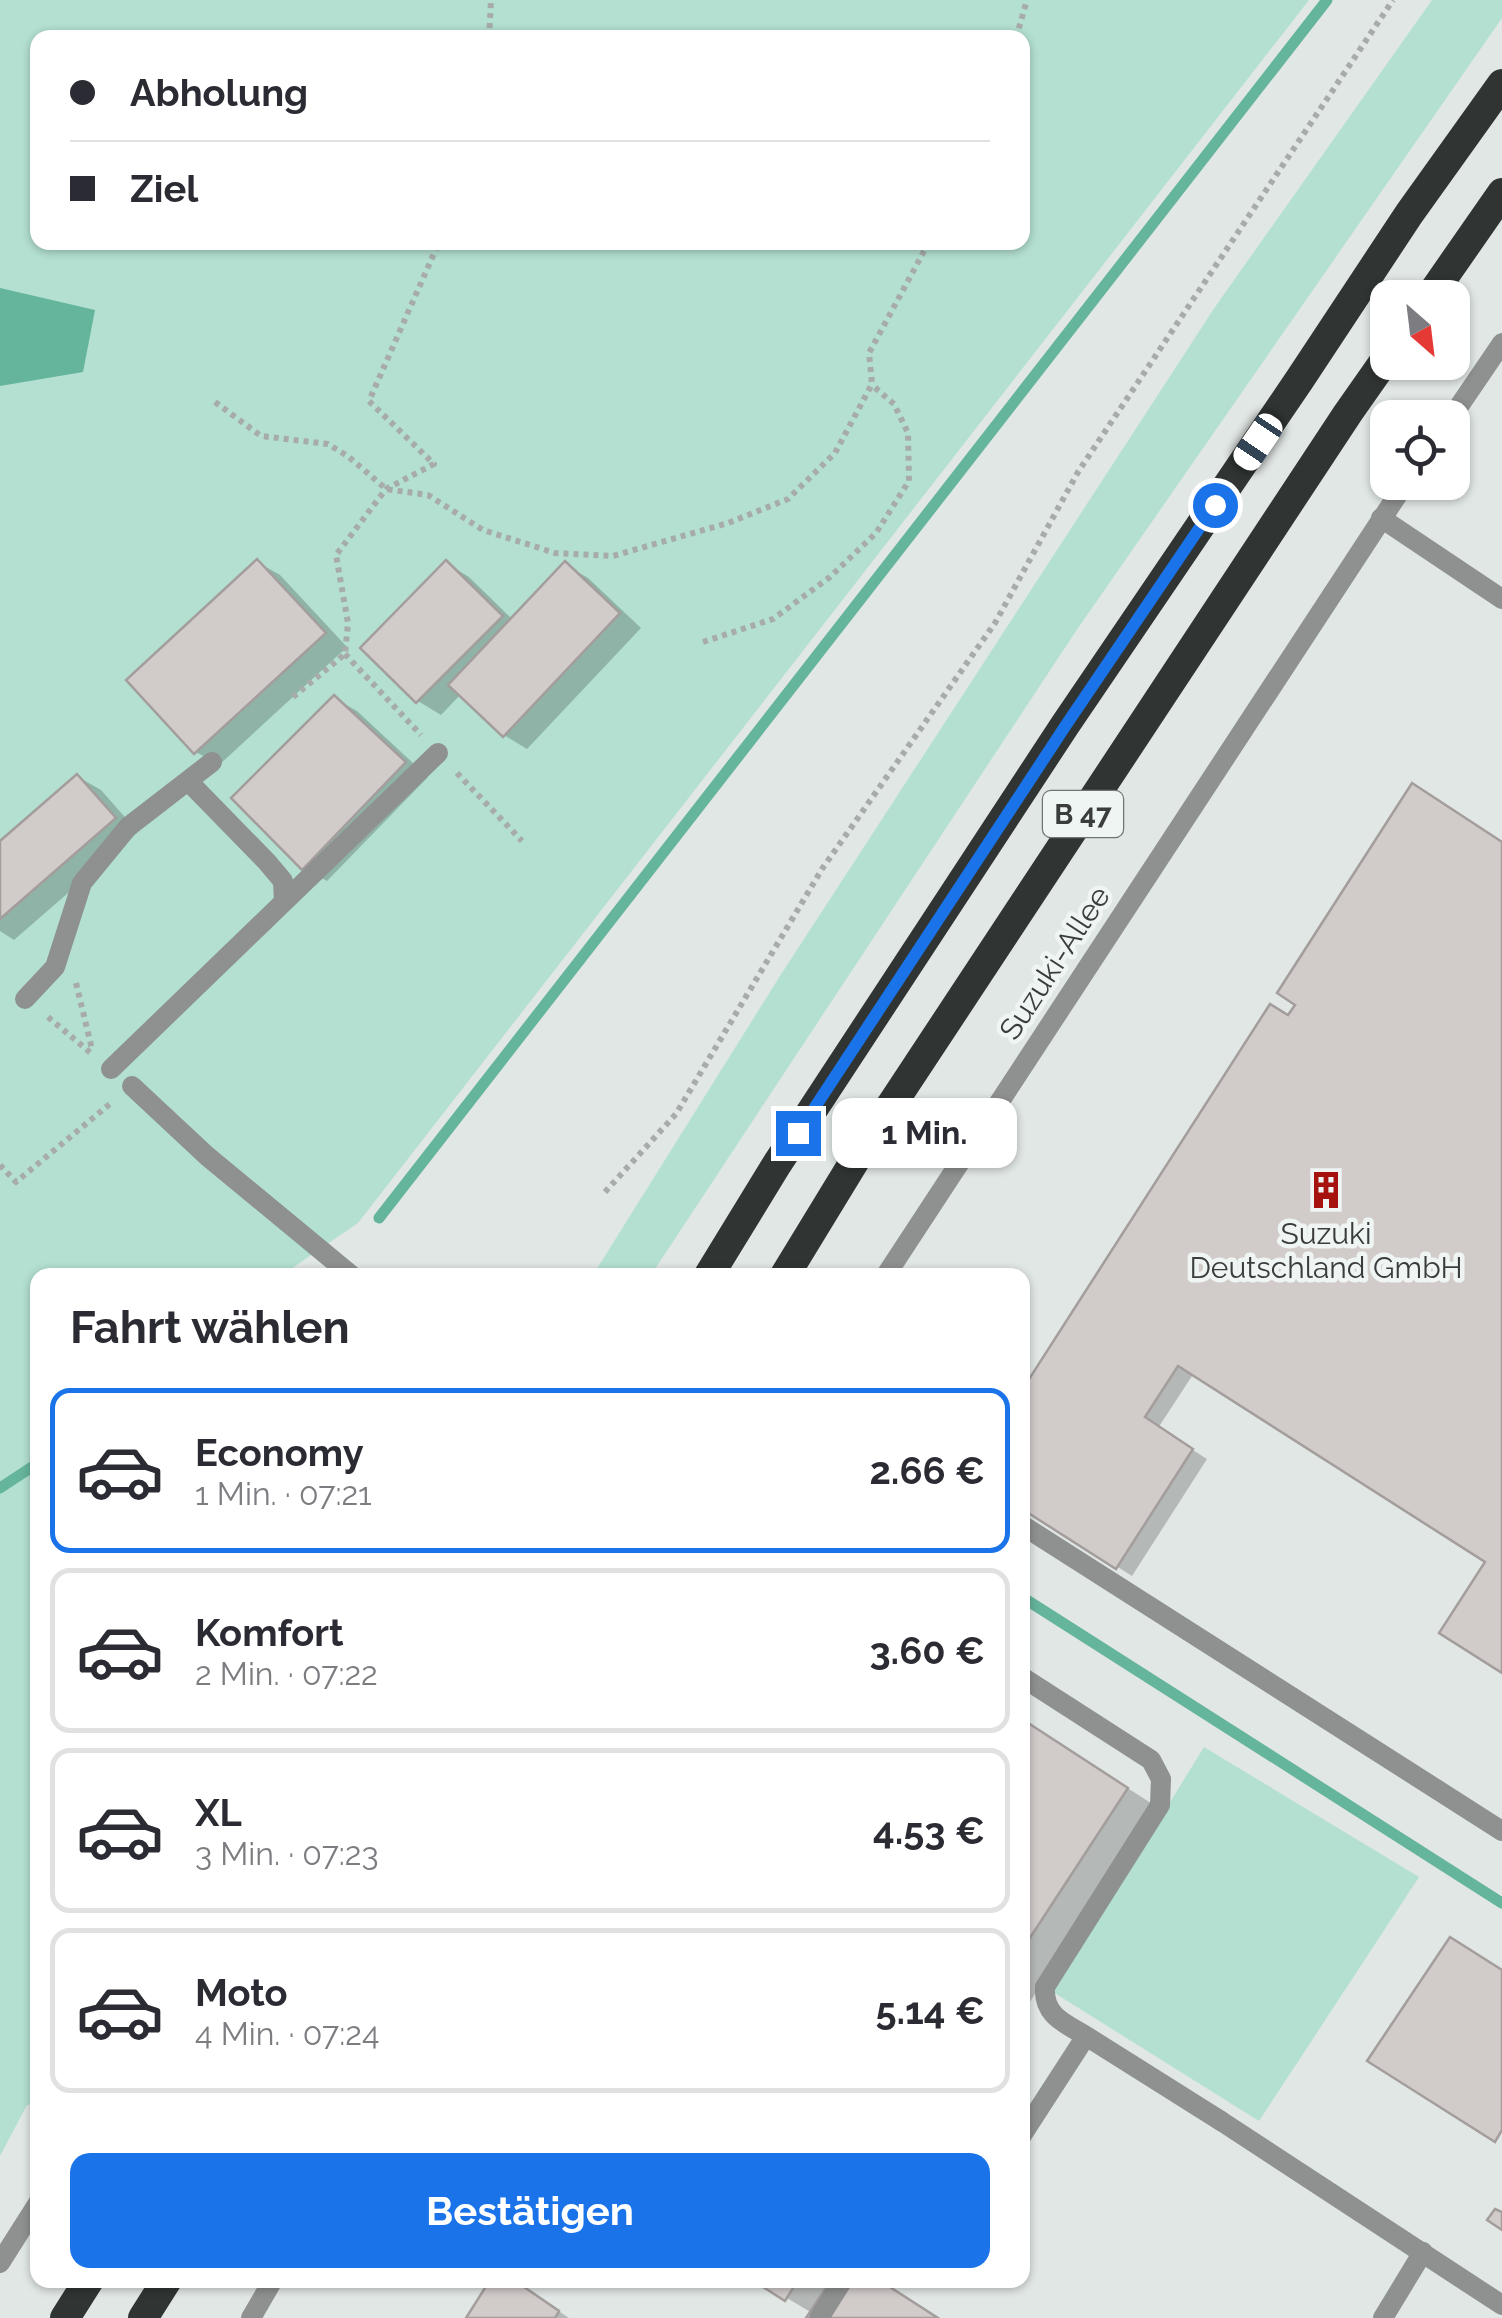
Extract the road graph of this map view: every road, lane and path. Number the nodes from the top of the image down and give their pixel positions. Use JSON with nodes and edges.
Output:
{"nodes":[{"id":1,"x":491,"y":0,"type":"edge"},
{"id":2,"x":1027,"y":0,"type":"edge"},
{"id":3,"x":1393,"y":0,"type":"edge"},
{"id":4,"x":489,"y":30,"type":"edge"},
{"id":5,"x":1018,"y":30,"type":"edge"},
{"id":6,"x":1502,"y":84,"type":"edge"},
{"id":7,"x":1502,"y":193,"type":"edge"},
{"id":8,"x":435,"y":250,"type":"edge"},
{"id":9,"x":925,"y":250,"type":"edge"},
{"id":10,"x":1442,"y":280,"type":"edge"},
{"id":11,"x":1499,"y":353,"type":"edge"},
{"id":12,"x":1371,"y":380,"type":"edge"},
{"id":13,"x":872,"y":384,"type":"junction"},
{"id":14,"x":1464,"y":400,"type":"edge"},
{"id":15,"x":216,"y":402,"type":"dead end"},
{"id":16,"x":386,"y":489,"type":"junction"},
{"id":17,"x":1394,"y":500,"type":"edge"},
{"id":18,"x":1381,"y":518,"type":"junction"},
{"id":19,"x":1502,"y":599,"type":"edge"},
{"id":20,"x":703,"y":642,"type":"dead end"},
{"id":21,"x":294,"y":697,"type":"dead end"},
{"id":22,"x":438,"y":753,"type":"dead end"},
{"id":23,"x":212,"y":762,"type":"dead end"},
{"id":24,"x":188,"y":781,"type":"junction"},
{"id":25,"x":284,"y":902,"type":"junction"},
{"id":26,"x":64,"y":939,"type":"junction"},
{"id":27,"x":26,"y":999,"type":"joint"},
{"id":28,"x":94,"y":1055,"type":"junction"},
{"id":29,"x":111,"y":1069,"type":"joint"},
{"id":30,"x":132,"y":1086,"type":"joint"},
{"id":31,"x":0,"y":1165,"type":"edge"},
{"id":32,"x":605,"y":1192,"type":"dead end"},
{"id":33,"x":343,"y":1268,"type":"edge"},
{"id":34,"x":713,"y":1268,"type":"edge"},
{"id":35,"x":789,"y":1268,"type":"edge"},
{"id":36,"x":891,"y":1268,"type":"edge"},
{"id":37,"x":1030,"y":1530,"type":"edge"},
{"id":38,"x":1030,"y":1681,"type":"edge"},
{"id":39,"x":1502,"y":1830,"type":"edge"},
{"id":40,"x":1086,"y":2036,"type":"junction"},
{"id":41,"x":1030,"y":2122,"type":"edge"},
{"id":42,"x":30,"y":2215,"type":"edge"},
{"id":43,"x":1423,"y":2252,"type":"junction"},
{"id":44,"x":0,"y":2263,"type":"edge"},
{"id":45,"x":83,"y":2288,"type":"edge"},
{"id":46,"x":162,"y":2288,"type":"edge"},
{"id":47,"x":268,"y":2288,"type":"edge"},
{"id":48,"x":838,"y":2288,"type":"edge"},
{"id":49,"x":1502,"y":2307,"type":"edge"},
{"id":50,"x":65,"y":2318,"type":"edge"},
{"id":51,"x":143,"y":2318,"type":"edge"},
{"id":52,"x":251,"y":2318,"type":"edge"},
{"id":53,"x":818,"y":2318,"type":"edge"},
{"id":54,"x":1383,"y":2318,"type":"edge"},
{"id":55,"x":1496,"y":2318,"type":"edge"}],
"edges":[{"from":1,"to":4,"type":"path"},
{"from":2,"to":5,"type":"path"},
{"from":3,"to":32,"type":"path"},
{"from":6,"to":34,"type":"highway","number":"B 47"},
{"from":7,"to":10,"type":"highway"},
{"from":8,"to":16,"type":"path"},
{"from":9,"to":13,"type":"path"},
{"from":11,"to":14,"type":"street"},
{"from":12,"to":35,"type":"highway","number":"B 47"},
{"from":13,"to":16,"type":"path"},
{"from":13,"to":20,"type":"path"},
{"from":15,"to":16,"type":"path"},
{"from":16,"to":21,"type":"path"},
{"from":17,"to":18,"type":"street","name":"Suzuki-Allee"},
{"from":18,"to":19,"type":"street"},
{"from":18,"to":36,"type":"street","name":"Suzuki-Allee"},
{"from":22,"to":25,"type":"street"},
{"from":23,"to":24,"type":"street"},
{"from":24,"to":25,"type":"street"},
{"from":24,"to":26,"type":"street"},
{"from":25,"to":29,"type":"street"},
{"from":26,"to":27,"type":"street"},
{"from":26,"to":28,"type":"path"},
{"from":27,"to":28,"type":"path"},
{"from":28,"to":29,"type":"path"},
{"from":30,"to":31,"type":"path"},
{"from":30,"to":33,"type":"street"},
{"from":37,"to":39,"type":"street"},
{"from":38,"to":40,"type":"street"},
{"from":40,"to":41,"type":"street"},
{"from":40,"to":43,"type":"street"},
{"from":42,"to":44,"type":"street"},
{"from":43,"to":49,"type":"street"},
{"from":43,"to":54,"type":"street"},
{"from":45,"to":50,"type":"highway"},
{"from":46,"to":51,"type":"highway"},
{"from":47,"to":52,"type":"street"},
{"from":48,"to":53,"type":"street"},
{"from":49,"to":55,"type":"street"}]}
